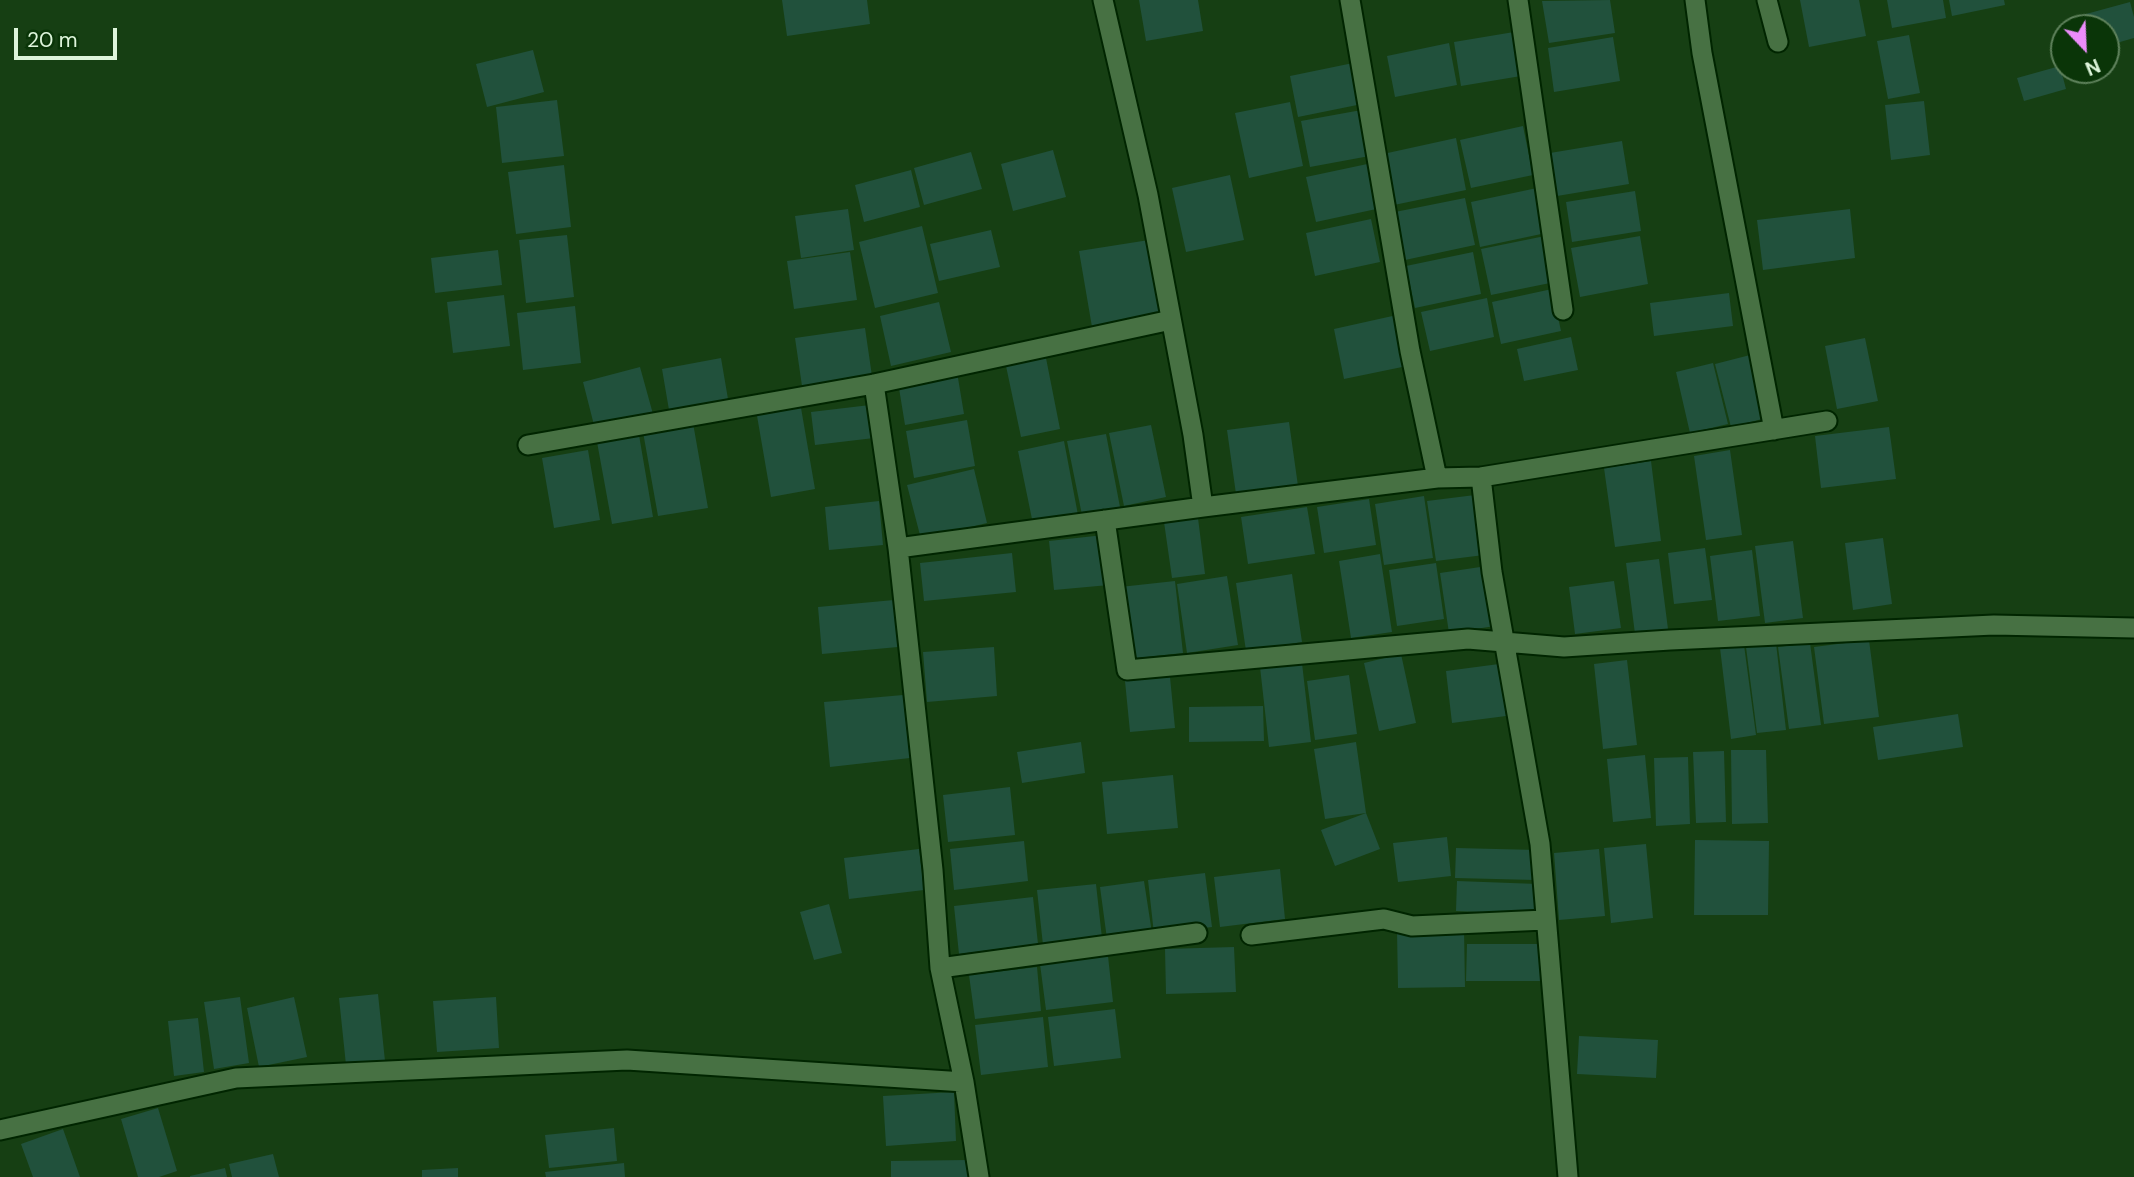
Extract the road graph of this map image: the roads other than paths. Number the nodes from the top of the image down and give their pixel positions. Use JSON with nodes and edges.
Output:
{"nodes":[{"id":1,"x":1103,"y":0,"type":"edge"},
{"id":2,"x":1350,"y":0,"type":"edge"},
{"id":3,"x":1518,"y":0,"type":"edge"},
{"id":4,"x":1695,"y":0,"type":"edge"},
{"id":5,"x":1767,"y":0,"type":"edge"},
{"id":6,"x":1778,"y":42,"type":"dead end"},
{"id":7,"x":1563,"y":310,"type":"dead end"},
{"id":8,"x":1171,"y":320,"type":"junction"},
{"id":9,"x":874,"y":384,"type":"junction"},
{"id":10,"x":1827,"y":421,"type":"dead end"},
{"id":11,"x":1774,"y":430,"type":"junction"},
{"id":12,"x":528,"y":445,"type":"dead end"},
{"id":13,"x":1481,"y":477,"type":"junction"},
{"id":14,"x":1437,"y":478,"type":"junction"},
{"id":15,"x":1203,"y":506,"type":"junction"},
{"id":16,"x":1105,"y":520,"type":"junction"},
{"id":17,"x":898,"y":548,"type":"junction"},
{"id":18,"x":2134,"y":628,"type":"edge"},
{"id":19,"x":1504,"y":642,"type":"junction"},
{"id":20,"x":1545,"y":920,"type":"junction"},
{"id":21,"x":1197,"y":933,"type":"dead end"},
{"id":22,"x":1251,"y":935,"type":"dead end"},
{"id":23,"x":940,"y":968,"type":"junction"},
{"id":24,"x":964,"y":1082,"type":"junction"},
{"id":25,"x":0,"y":1130,"type":"edge"},
{"id":26,"x":979,"y":1177,"type":"edge"},
{"id":27,"x":1568,"y":1177,"type":"edge"}],
"edges":[{"from":1,"to":8,"type":"street"},
{"from":2,"to":14,"type":"street"},
{"from":3,"to":7,"type":"street"},
{"from":4,"to":11,"type":"street"},
{"from":5,"to":6,"type":"street"},
{"from":8,"to":9,"type":"street"},
{"from":8,"to":15,"type":"street"},
{"from":9,"to":12,"type":"street"},
{"from":9,"to":17,"type":"street"},
{"from":10,"to":11,"type":"street"},
{"from":11,"to":13,"type":"street"},
{"from":13,"to":14,"type":"street"},
{"from":13,"to":19,"type":"street"},
{"from":14,"to":15,"type":"street"},
{"from":15,"to":16,"type":"street"},
{"from":16,"to":17,"type":"street"},
{"from":16,"to":19,"type":"street"},
{"from":17,"to":23,"type":"street"},
{"from":18,"to":19,"type":"street"},
{"from":19,"to":20,"type":"street"},
{"from":20,"to":22,"type":"street"},
{"from":20,"to":27,"type":"street"},
{"from":21,"to":23,"type":"street"},
{"from":23,"to":24,"type":"street"},
{"from":24,"to":25,"type":"street"},
{"from":24,"to":26,"type":"street"}]}
